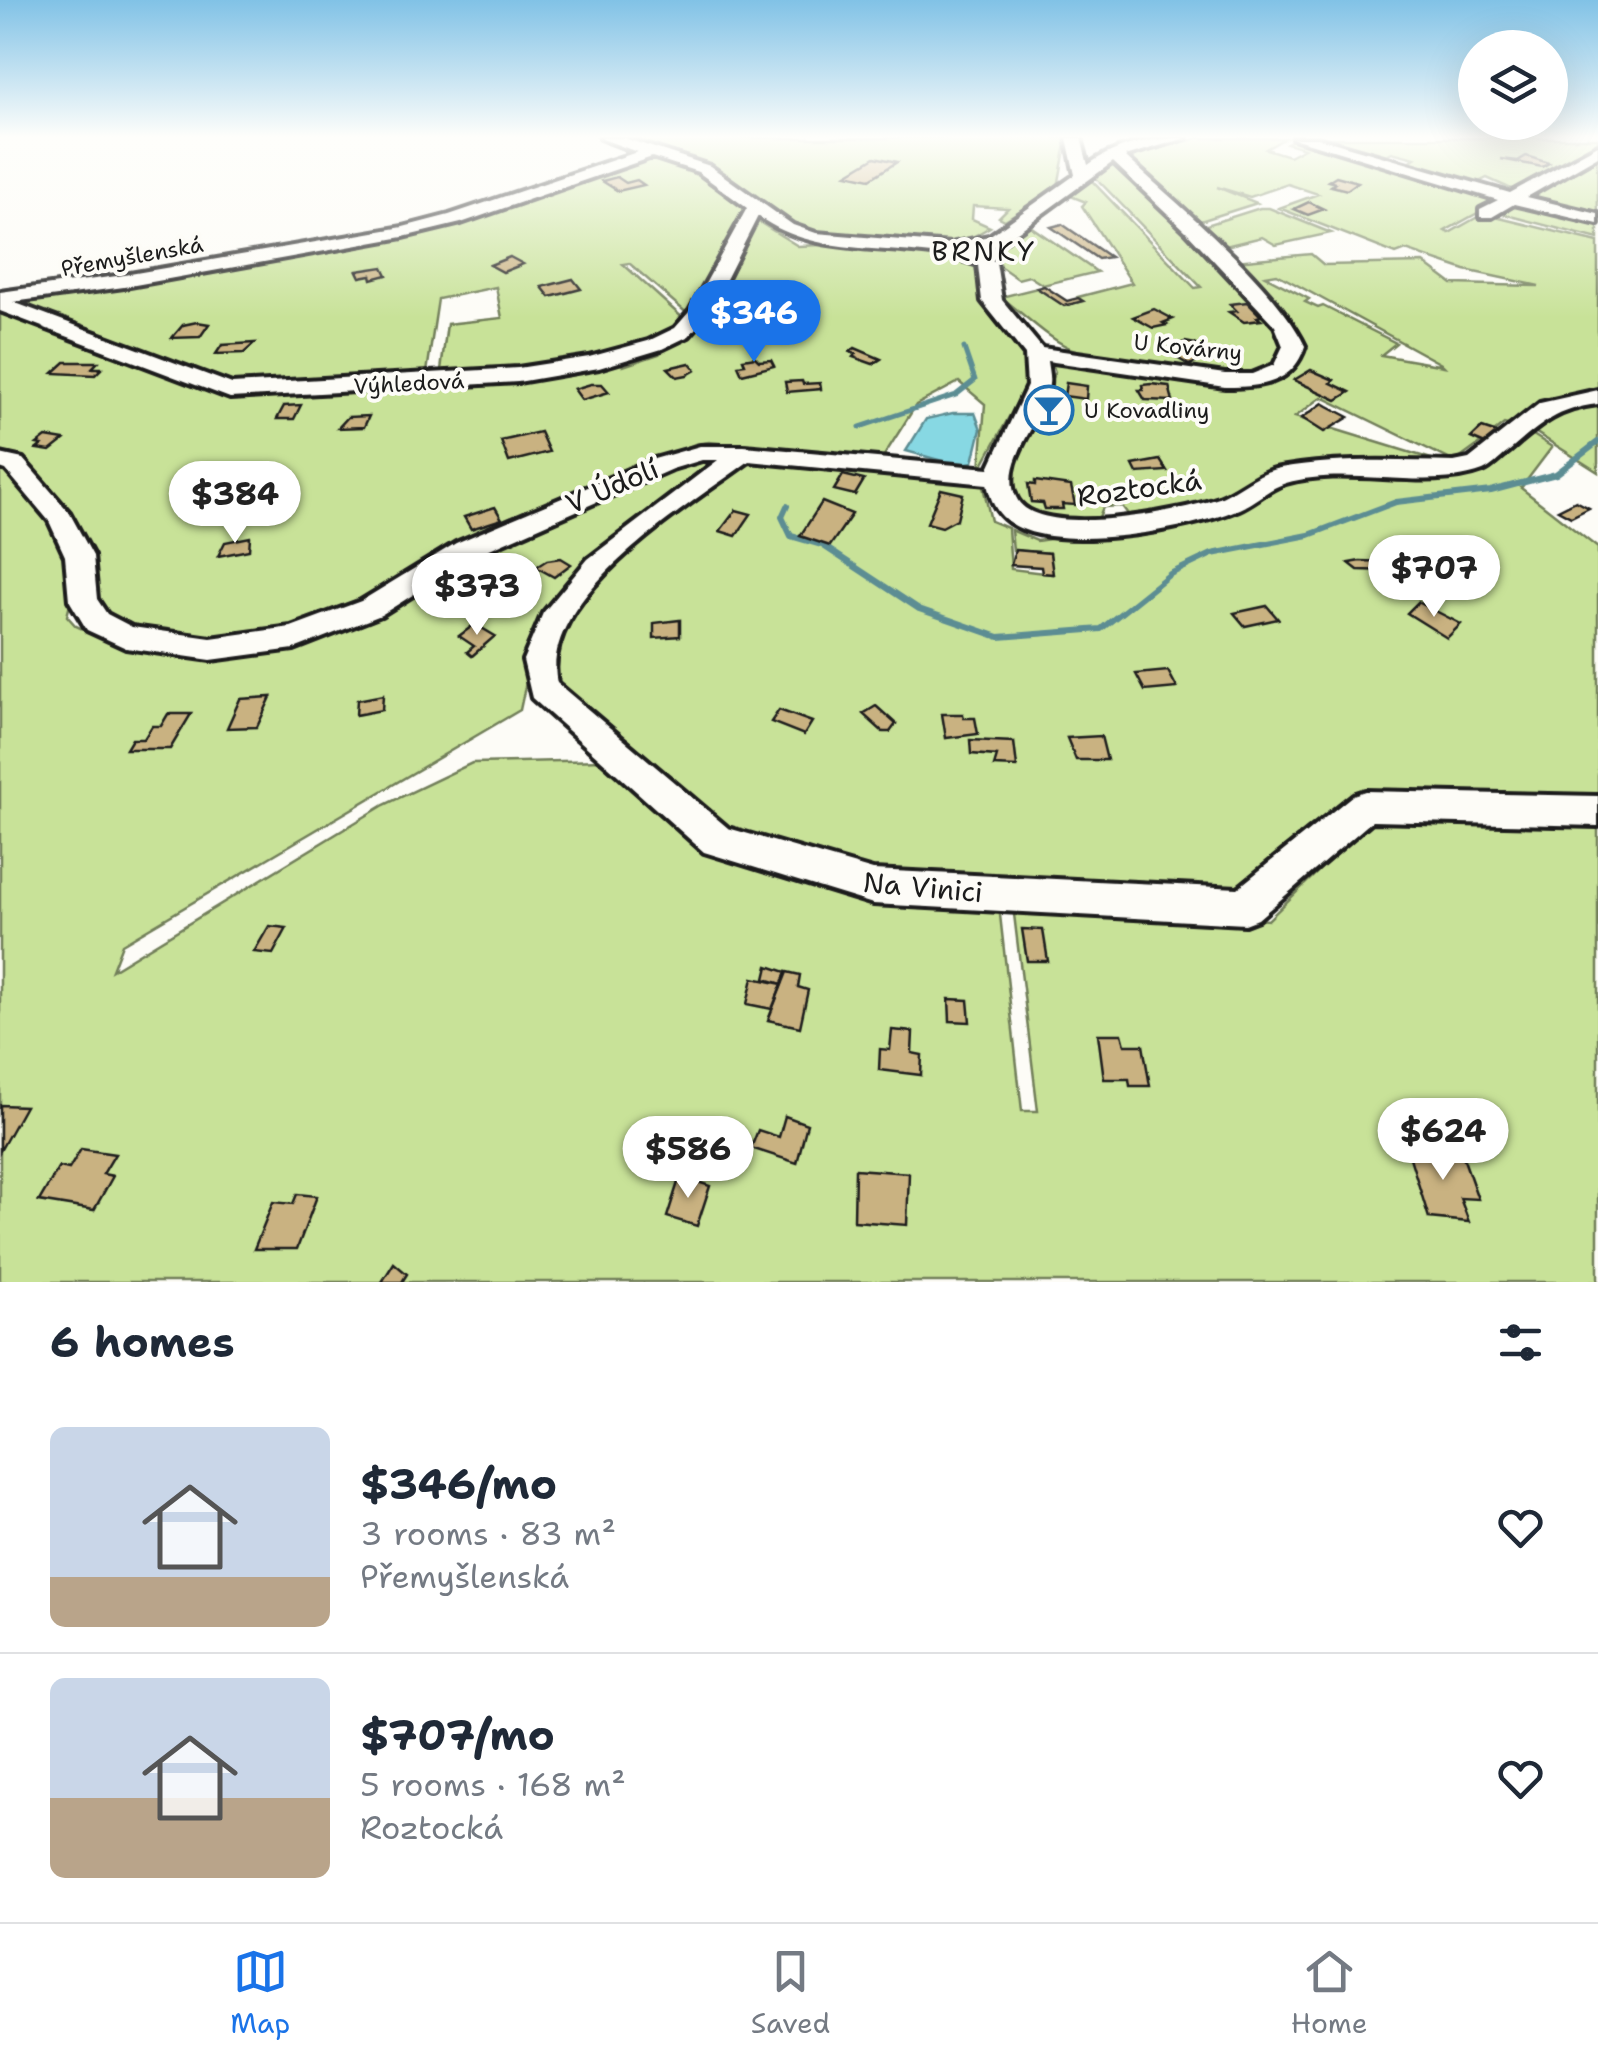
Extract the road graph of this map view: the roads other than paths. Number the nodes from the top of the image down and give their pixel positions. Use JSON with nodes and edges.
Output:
{"nodes":[{"id":1,"x":518,"y":198,"type":"edge"},
{"id":2,"x":743,"y":198,"type":"edge"},
{"id":3,"x":1052,"y":198,"type":"edge"},
{"id":4,"x":1161,"y":198,"type":"edge"},
{"id":5,"x":1510,"y":198,"type":"joint"},
{"id":6,"x":757,"y":208,"type":"junction"},
{"id":7,"x":1504,"y":218,"type":"dead end"},
{"id":8,"x":1598,"y":219,"type":"edge"},
{"id":9,"x":995,"y":240,"type":"junction"},
{"id":10,"x":951,"y":249,"type":"junction"},
{"id":11,"x":987,"y":262,"type":"junction"},
{"id":12,"x":0,"y":301,"type":"edge"},
{"id":13,"x":1036,"y":354,"type":"junction"},
{"id":14,"x":1598,"y":397,"type":"edge"},
{"id":15,"x":744,"y":454,"type":"junction"},
{"id":16,"x":0,"y":461,"type":"edge"},
{"id":17,"x":998,"y":477,"type":"junction"},
{"id":18,"x":1598,"y":811,"type":"edge"}],
"edges":[{"from":1,"to":12,"type":"street","name":"Přemyšlenská"},
{"from":2,"to":6,"type":"street"},
{"from":3,"to":9,"type":"street"},
{"from":4,"to":13,"type":"street","name":"U Kovárny"},
{"from":5,"to":7,"type":"street"},
{"from":5,"to":8,"type":"street"},
{"from":6,"to":10,"type":"street"},
{"from":6,"to":12,"type":"street","name":"Výhledová"},
{"from":9,"to":10,"type":"street"},
{"from":9,"to":11,"type":"street"},
{"from":10,"to":11,"type":"street"},
{"from":11,"to":13,"type":"street"},
{"from":13,"to":17,"type":"street"},
{"from":14,"to":17,"type":"street","name":"Roztocká"},
{"from":15,"to":16,"type":"street","name":"V Údolí"},
{"from":15,"to":17,"type":"street","name":"V Údolí"},
{"from":15,"to":18,"type":"street","name":"Na Vinici"}]}
